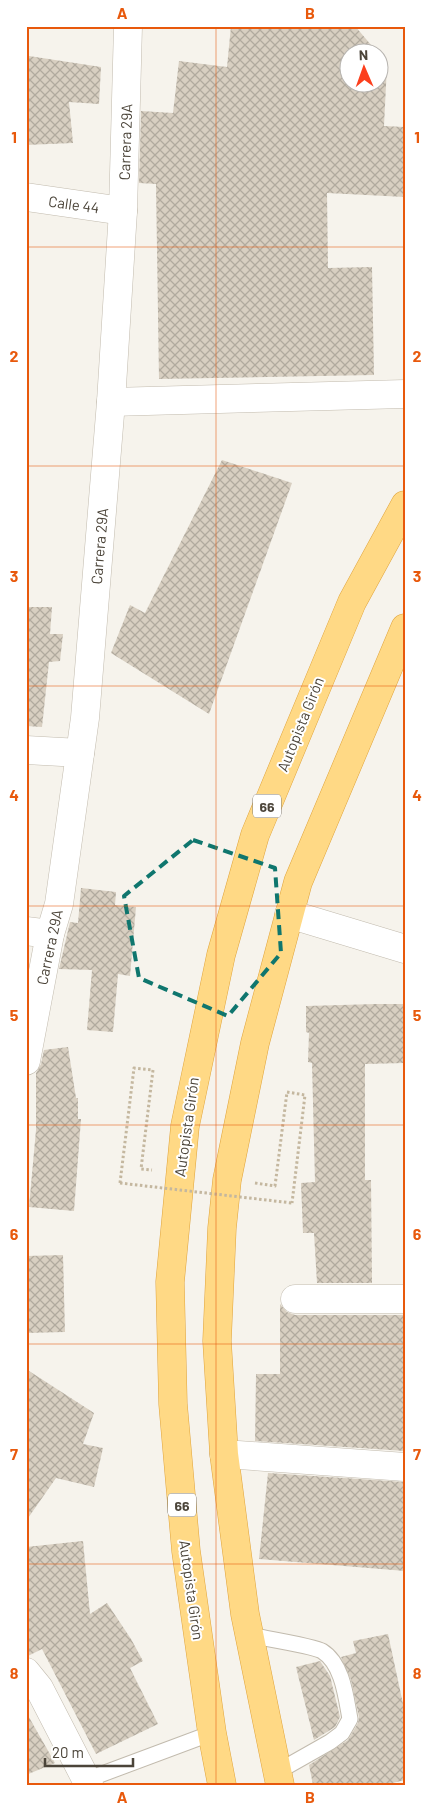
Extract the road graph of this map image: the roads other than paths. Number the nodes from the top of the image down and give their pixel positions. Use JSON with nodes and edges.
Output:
{"nodes":[{"id":1,"x":128,"y":26,"type":"edge"},
{"id":2,"x":26,"y":197,"type":"edge"},
{"id":3,"x":122,"y":210,"type":"junction"},
{"id":4,"x":405,"y":394,"type":"edge"},
{"id":5,"x":111,"y":402,"type":"junction"},
{"id":6,"x":405,"y":505,"type":"edge"},
{"id":7,"x":405,"y":628,"type":"edge"},
{"id":8,"x":405,"y":663,"type":"edge"},
{"id":9,"x":360,"y":737,"type":"junction"},
{"id":10,"x":26,"y":750,"type":"edge"},
{"id":11,"x":80,"y":753,"type":"junction"},
{"id":12,"x":289,"y":914,"type":"junction"},
{"id":13,"x":38,"y":933,"type":"edge"},
{"id":14,"x":405,"y":949,"type":"edge"},
{"id":15,"x":26,"y":1061,"type":"edge"},
{"id":16,"x":295,"y":1299,"type":"dead end"},
{"id":17,"x":405,"y":1299,"type":"edge"},
{"id":18,"x":224,"y":1454,"type":"junction"},
{"id":19,"x":405,"y":1467,"type":"edge"},
{"id":20,"x":249,"y":1635,"type":"junction"},
{"id":21,"x":26,"y":1672,"type":"edge"},
{"id":22,"x":212,"y":1733,"type":"junction"},
{"id":23,"x":279,"y":1778,"type":"edge"},
{"id":24,"x":87,"y":1782,"type":"edge"},
{"id":25,"x":222,"y":1785,"type":"edge"}],
"edges":[{"from":1,"to":3,"type":"street","name":"Carrera 29A"},
{"from":2,"to":3,"type":"street","name":"Calle 44"},
{"from":3,"to":5,"type":"street","name":"Carrera 29A"},
{"from":4,"to":5,"type":"street"},
{"from":5,"to":11,"type":"street","name":"Carrera 29A"},
{"from":6,"to":22,"type":"highway","name":"Autopista Girón","number":"66"},
{"from":7,"to":9,"type":"highway"},
{"from":8,"to":9,"type":"highway"},
{"from":9,"to":12,"type":"highway"},
{"from":10,"to":11,"type":"street"},
{"from":11,"to":13,"type":"street","name":"Carrera 29A"},
{"from":12,"to":14,"type":"street"},
{"from":12,"to":18,"type":"highway"},
{"from":13,"to":15,"type":"street","name":"Carrera 29A"},
{"from":16,"to":17,"type":"street"},
{"from":18,"to":19,"type":"street"},
{"from":18,"to":20,"type":"highway"},
{"from":20,"to":23,"type":"highway"},
{"from":20,"to":23,"type":"lane"},
{"from":21,"to":24,"type":"street"},
{"from":22,"to":24,"type":"lane"},
{"from":22,"to":25,"type":"highway","name":"Autopista Girón","number":"66"}]}
